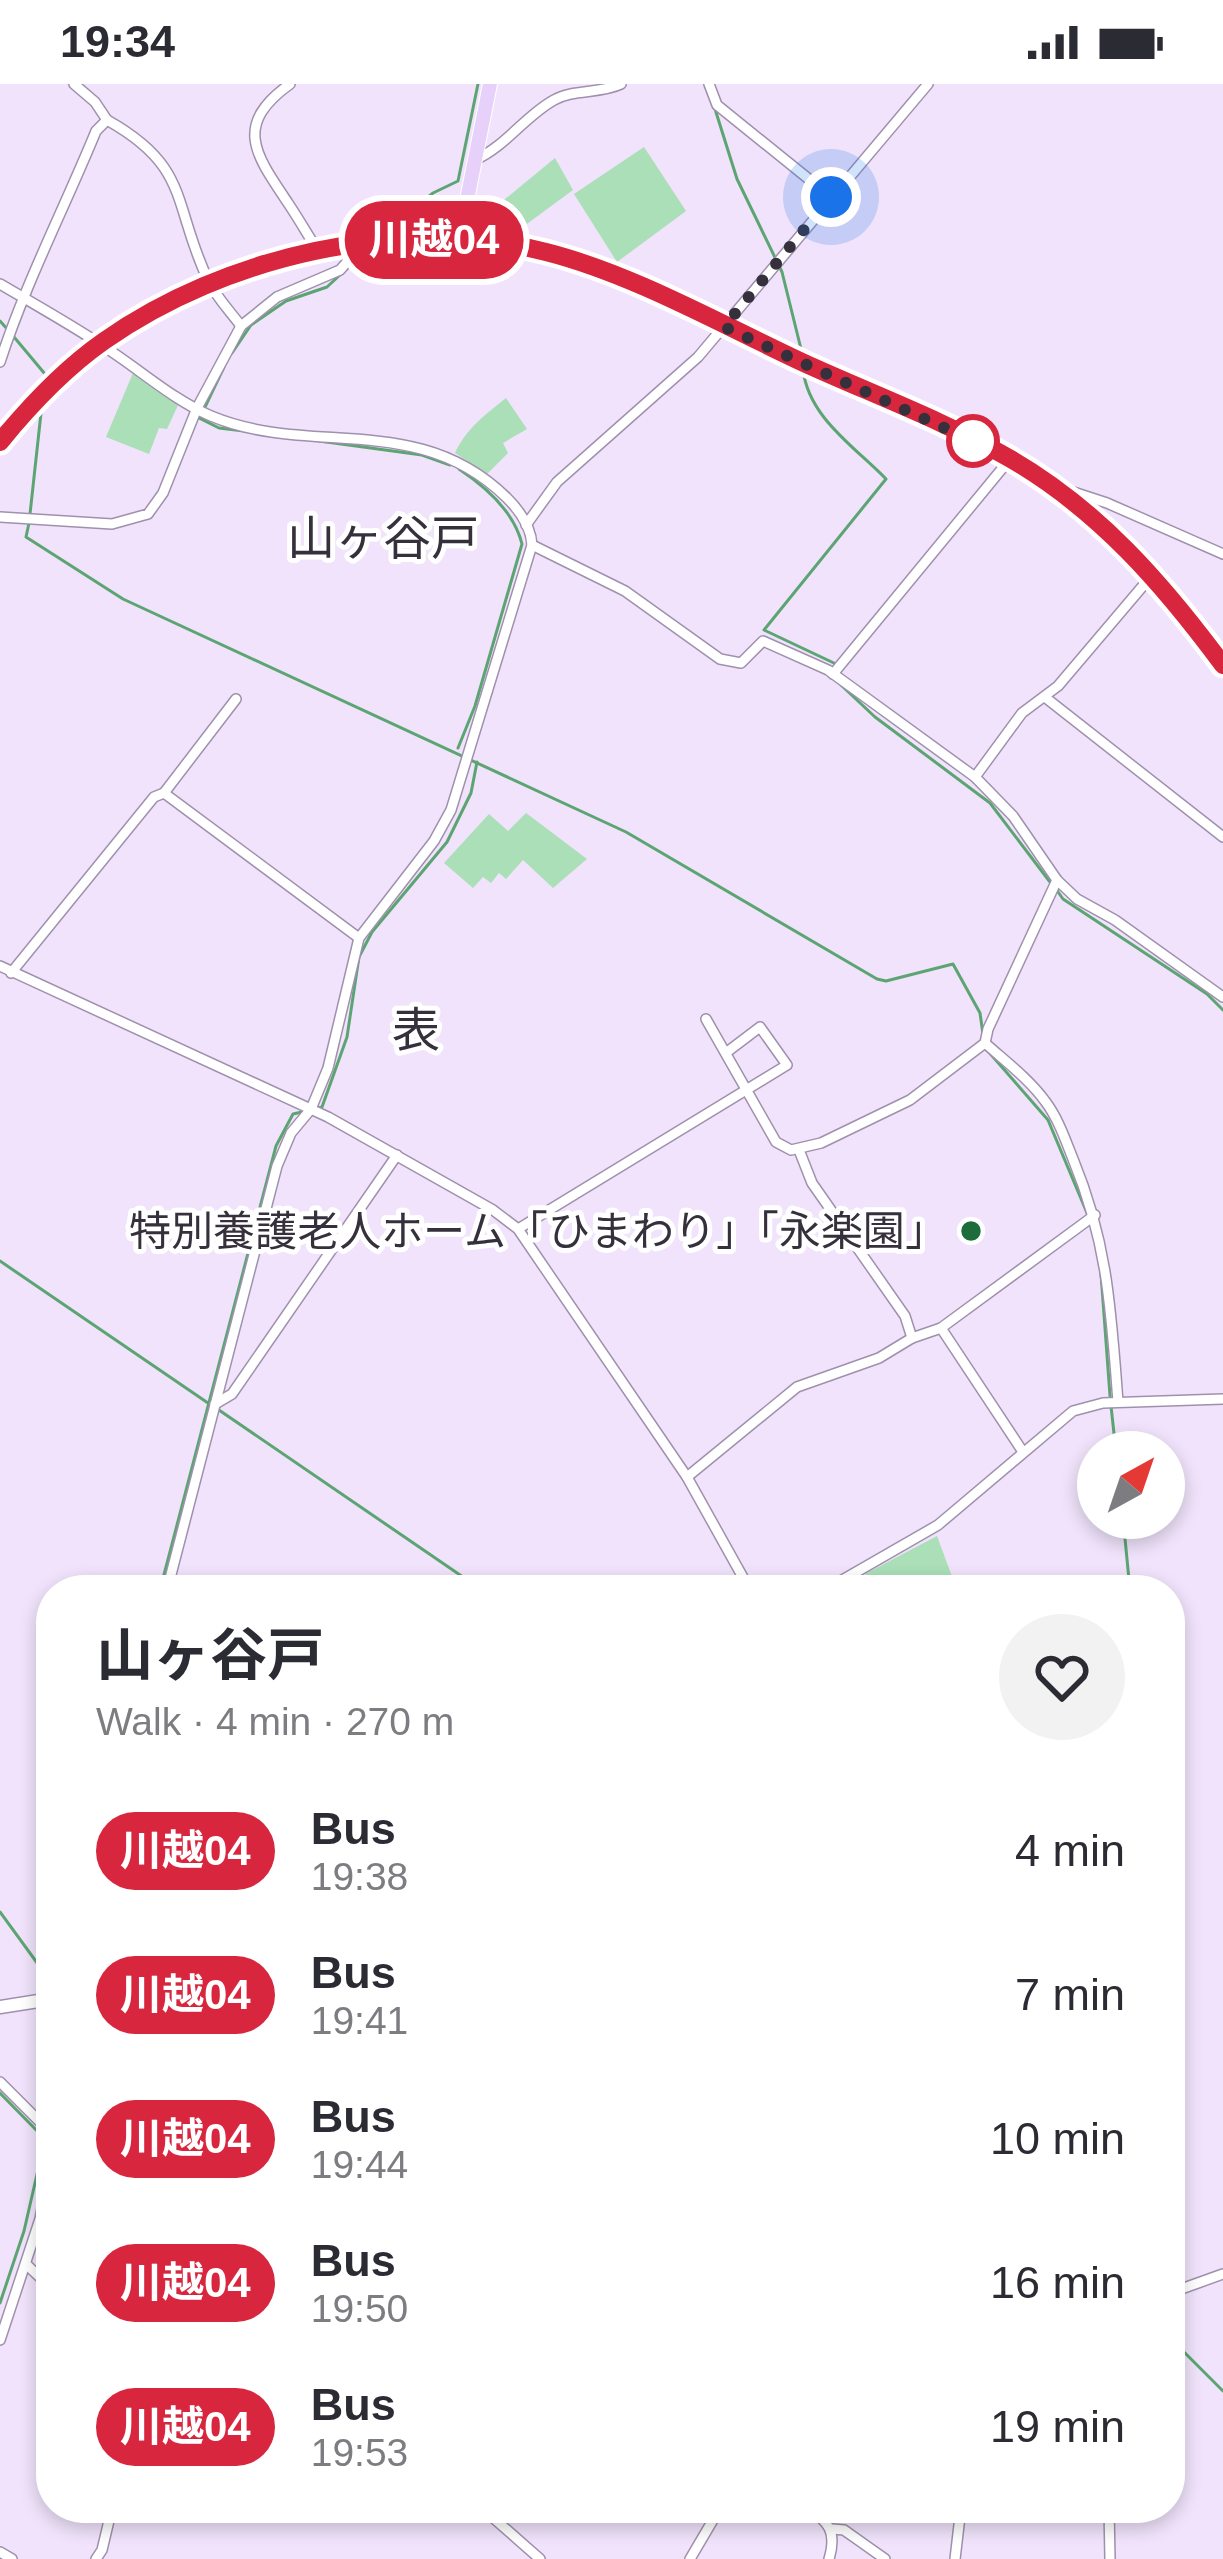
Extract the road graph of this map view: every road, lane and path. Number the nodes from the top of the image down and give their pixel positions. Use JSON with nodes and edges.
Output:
{"nodes":[{"id":1,"x":74,"y":84,"type":"edge"},
{"id":2,"x":290,"y":84,"type":"edge"},
{"id":3,"x":490,"y":84,"type":"edge"},
{"id":4,"x":620,"y":84,"type":"edge"},
{"id":5,"x":928,"y":84,"type":"edge"},
{"id":6,"x":713,"y":95,"type":"edge"},
{"id":7,"x":106,"y":120,"type":"junction"},
{"id":8,"x":473,"y":161,"type":"junction"},
{"id":9,"x":831,"y":197,"type":"junction"},
{"id":10,"x":459,"y":240,"type":"junction"},
{"id":11,"x":362,"y":244,"type":"junction"},
{"id":12,"x":318,"y":251,"type":"junction"},
{"id":13,"x":0,"y":284,"type":"edge"},
{"id":14,"x":211,"y":285,"type":"junction"},
{"id":15,"x":21,"y":296,"type":"junction"},
{"id":16,"x":241,"y":326,"type":"junction"},
{"id":17,"x":724,"y":327,"type":"junction"},
{"id":18,"x":100,"y":344,"type":"junction"},
{"id":19,"x":0,"y":362,"type":"edge"},
{"id":20,"x":197,"y":408,"type":"junction"},
{"id":21,"x":0,"y":442,"type":"edge"},
{"id":22,"x":1010,"y":459,"type":"junction"},
{"id":23,"x":1049,"y":485,"type":"junction"},
{"id":24,"x":0,"y":517,"type":"edge"},
{"id":25,"x":526,"y":525,"type":"junction"},
{"id":26,"x":532,"y":545,"type":"junction"},
{"id":27,"x":1223,"y":554,"type":"edge"},
{"id":28,"x":1153,"y":574,"type":"junction"},
{"id":29,"x":1223,"y":665,"type":"edge"},
{"id":30,"x":833,"y":674,"type":"junction"},
{"id":31,"x":1046,"y":698,"type":"junction"},
{"id":32,"x":236,"y":699,"type":"dead end"},
{"id":33,"x":975,"y":778,"type":"junction"},
{"id":34,"x":164,"y":793,"type":"junction"},
{"id":35,"x":1223,"y":837,"type":"edge"},
{"id":36,"x":1057,"y":880,"type":"junction"},
{"id":37,"x":359,"y":938,"type":"junction"},
{"id":38,"x":0,"y":966,"type":"edge"},
{"id":39,"x":11,"y":973,"type":"junction"},
{"id":40,"x":1223,"y":997,"type":"edge"},
{"id":41,"x":706,"y":1019,"type":"dead end"},
{"id":42,"x":985,"y":1043,"type":"junction"},
{"id":43,"x":727,"y":1052,"type":"junction"},
{"id":44,"x":746,"y":1089,"type":"junction"},
{"id":45,"x":310,"y":1109,"type":"junction"},
{"id":46,"x":799,"y":1150,"type":"junction"},
{"id":47,"x":397,"y":1155,"type":"junction"},
{"id":48,"x":1095,"y":1215,"type":"junction"},
{"id":49,"x":518,"y":1229,"type":"junction"},
{"id":50,"x":941,"y":1328,"type":"junction"},
{"id":51,"x":912,"y":1338,"type":"junction"},
{"id":52,"x":1223,"y":1399,"type":"edge"},
{"id":53,"x":1118,"y":1402,"type":"junction"},
{"id":54,"x":215,"y":1404,"type":"junction"},
{"id":55,"x":1022,"y":1453,"type":"junction"},
{"id":56,"x":686,"y":1477,"type":"junction"},
{"id":57,"x":171,"y":1575,"type":"edge"},
{"id":58,"x":742,"y":1575,"type":"edge"},
{"id":59,"x":851,"y":1575,"type":"edge"},
{"id":60,"x":36,"y":2001,"type":"edge"},
{"id":61,"x":0,"y":2007,"type":"edge"},
{"id":62,"x":0,"y":2082,"type":"edge"},
{"id":63,"x":36,"y":2118,"type":"edge"},
{"id":64,"x":36,"y":2232,"type":"edge"},
{"id":65,"x":26,"y":2264,"type":"junction"},
{"id":66,"x":36,"y":2274,"type":"edge"},
{"id":67,"x":1223,"y":2274,"type":"edge"},
{"id":68,"x":1185,"y":2288,"type":"edge"},
{"id":69,"x":0,"y":2341,"type":"edge"},
{"id":70,"x":108,"y":2523,"type":"edge"},
{"id":71,"x":499,"y":2523,"type":"edge"},
{"id":72,"x":711,"y":2523,"type":"edge"},
{"id":73,"x":829,"y":2523,"type":"edge"},
{"id":74,"x":960,"y":2523,"type":"edge"},
{"id":75,"x":1109,"y":2523,"type":"edge"},
{"id":76,"x":832,"y":2529,"type":"junction"},
{"id":77,"x":0,"y":2552,"type":"edge"},
{"id":78,"x":958,"y":2558,"type":"edge"},
{"id":79,"x":12,"y":2559,"type":"edge"},
{"id":80,"x":96,"y":2559,"type":"edge"},
{"id":81,"x":540,"y":2559,"type":"edge"},
{"id":82,"x":690,"y":2559,"type":"edge"},
{"id":83,"x":829,"y":2559,"type":"edge"},
{"id":84,"x":885,"y":2559,"type":"edge"},
{"id":85,"x":1110,"y":2559,"type":"edge"}],
"edges":[{"from":1,"to":7,"type":"street"},
{"from":2,"to":12,"type":"street"},
{"from":3,"to":8,"type":"main road"},
{"from":4,"to":8,"type":"street"},
{"from":5,"to":9,"type":"street"},
{"from":6,"to":9,"type":"street"},
{"from":7,"to":14,"type":"street"},
{"from":7,"to":15,"type":"street"},
{"from":8,"to":10,"type":"main road"},
{"from":9,"to":17,"type":"street"},
{"from":10,"to":11,"type":"main road"},
{"from":10,"to":17,"type":"main road"},
{"from":11,"to":12,"type":"main road"},
{"from":11,"to":16,"type":"street"},
{"from":12,"to":14,"type":"main road"},
{"from":13,"to":15,"type":"street"},
{"from":14,"to":16,"type":"street"},
{"from":14,"to":18,"type":"main road"},
{"from":15,"to":18,"type":"street"},
{"from":15,"to":19,"type":"street"},
{"from":16,"to":20,"type":"street"},
{"from":17,"to":22,"type":"main road"},
{"from":17,"to":25,"type":"street"},
{"from":18,"to":20,"type":"street"},
{"from":18,"to":21,"type":"main road"},
{"from":20,"to":24,"type":"street"},
{"from":20,"to":25,"type":"street"},
{"from":22,"to":23,"type":"main road"},
{"from":22,"to":30,"type":"street"},
{"from":23,"to":27,"type":"street"},
{"from":23,"to":28,"type":"main road"},
{"from":25,"to":26,"type":"street"},
{"from":26,"to":30,"type":"street"},
{"from":26,"to":37,"type":"street"},
{"from":28,"to":29,"type":"main road"},
{"from":28,"to":31,"type":"street"},
{"from":30,"to":33,"type":"street"},
{"from":31,"to":33,"type":"street"},
{"from":31,"to":35,"type":"street"},
{"from":32,"to":34,"type":"street"},
{"from":33,"to":36,"type":"street"},
{"from":34,"to":37,"type":"street"},
{"from":34,"to":39,"type":"street"},
{"from":36,"to":40,"type":"street"},
{"from":36,"to":42,"type":"street"},
{"from":37,"to":45,"type":"street"},
{"from":38,"to":39,"type":"street"},
{"from":39,"to":45,"type":"street"},
{"from":41,"to":43,"type":"street"},
{"from":42,"to":46,"type":"street"},
{"from":42,"to":48,"type":"street"},
{"from":43,"to":44,"type":"street"},
{"from":43,"to":44,"type":"street"},
{"from":44,"to":46,"type":"street"},
{"from":44,"to":49,"type":"street"},
{"from":45,"to":47,"type":"street"},
{"from":45,"to":54,"type":"street"},
{"from":46,"to":51,"type":"street"},
{"from":47,"to":49,"type":"street"},
{"from":47,"to":54,"type":"street"},
{"from":48,"to":50,"type":"street"},
{"from":48,"to":53,"type":"street"},
{"from":49,"to":56,"type":"street"},
{"from":50,"to":51,"type":"street"},
{"from":50,"to":55,"type":"street"},
{"from":51,"to":56,"type":"street"},
{"from":52,"to":53,"type":"street"},
{"from":53,"to":55,"type":"street"},
{"from":54,"to":57,"type":"street"},
{"from":55,"to":59,"type":"street"},
{"from":56,"to":58,"type":"street"},
{"from":60,"to":61,"type":"street"},
{"from":62,"to":63,"type":"street"},
{"from":64,"to":65,"type":"street"},
{"from":65,"to":66,"type":"street"},
{"from":65,"to":69,"type":"street"},
{"from":67,"to":68,"type":"street"},
{"from":70,"to":80,"type":"street"},
{"from":71,"to":81,"type":"street"},
{"from":72,"to":82,"type":"street"},
{"from":73,"to":76,"type":"street"},
{"from":74,"to":78,"type":"street"},
{"from":75,"to":85,"type":"street"},
{"from":76,"to":83,"type":"street"},
{"from":76,"to":84,"type":"street"},
{"from":77,"to":79,"type":"street"}]}
